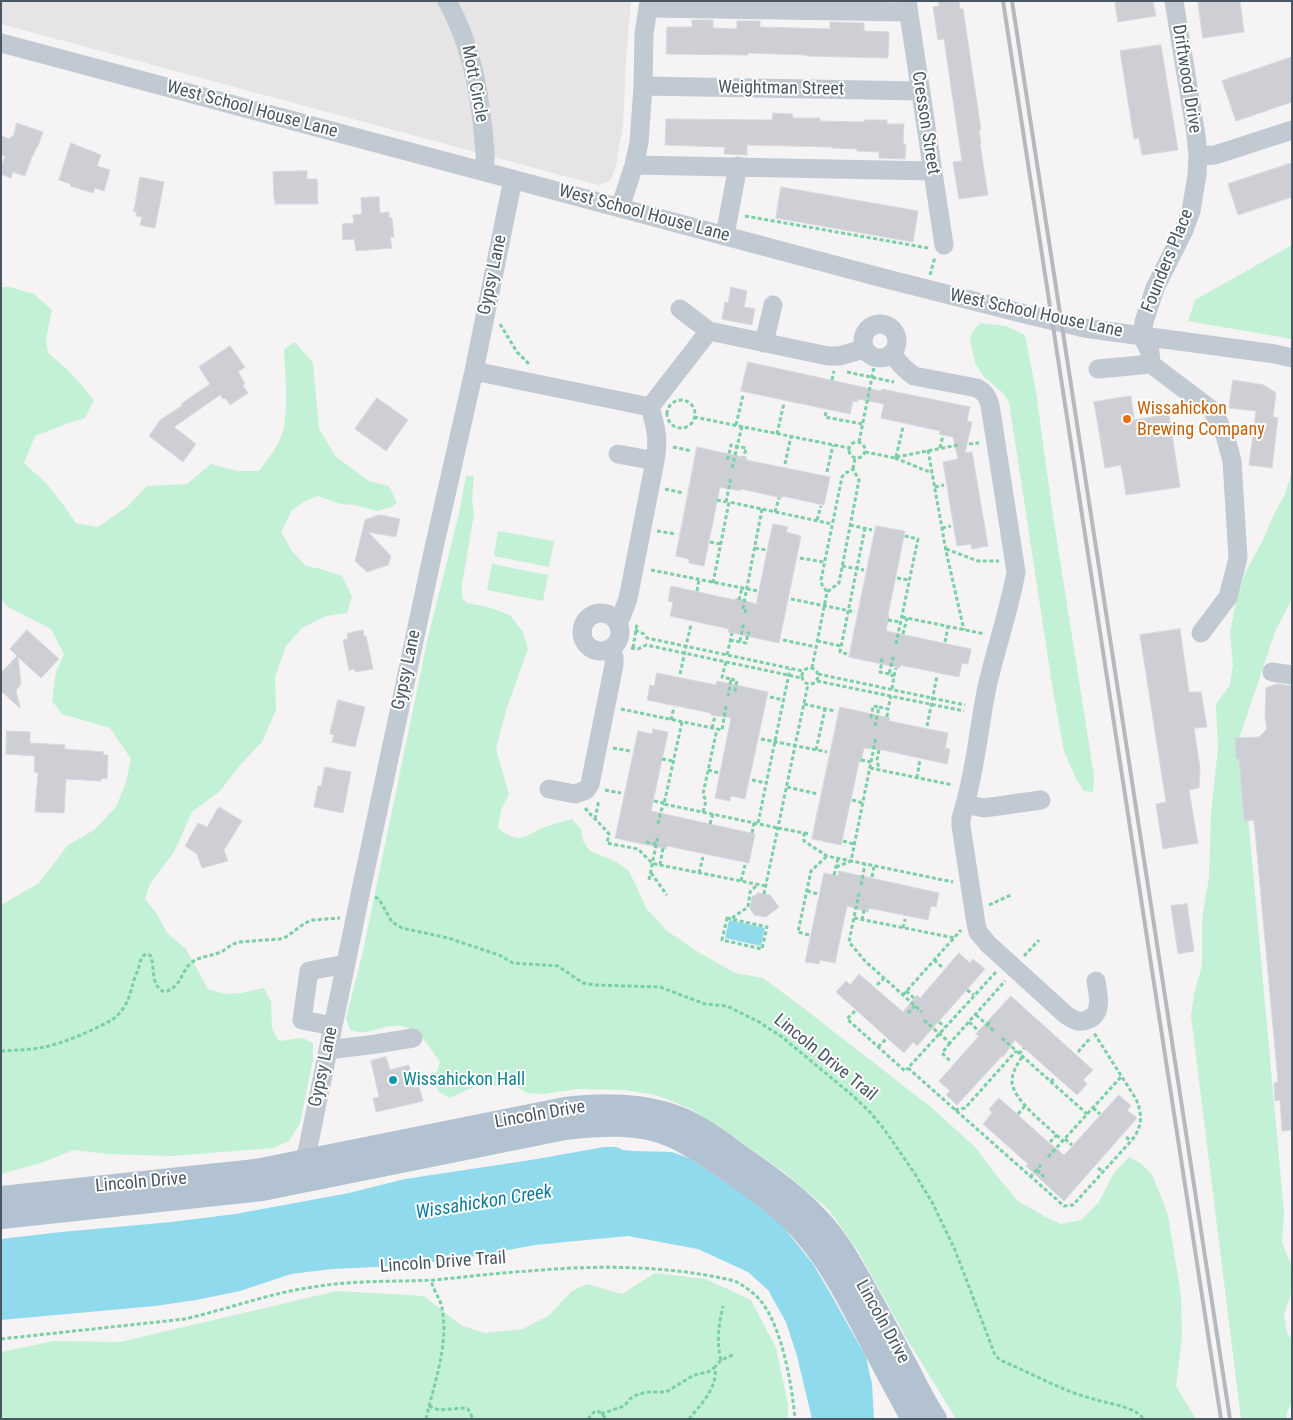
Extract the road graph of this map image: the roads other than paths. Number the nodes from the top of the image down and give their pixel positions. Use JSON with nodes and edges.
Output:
{"nodes":[{"id":1,"x":447,"y":1,"type":"edge"},
{"id":2,"x":1174,"y":1,"type":"edge"},
{"id":3,"x":648,"y":5,"type":"edge"},
{"id":4,"x":908,"y":7,"type":"edge"},
{"id":5,"x":1,"y":43,"type":"edge"},
{"id":6,"x":643,"y":86,"type":"junction"},
{"id":7,"x":920,"y":91,"type":"junction"},
{"id":8,"x":1292,"y":130,"type":"edge"},
{"id":9,"x":1198,"y":156,"type":"junction"},
{"id":10,"x":634,"y":165,"type":"junction"},
{"id":11,"x":738,"y":166,"type":"junction"},
{"id":12,"x":932,"y":171,"type":"junction"},
{"id":13,"x":484,"y":172,"type":"junction"},
{"id":14,"x":513,"y":179,"type":"junction"},
{"id":15,"x":620,"y":208,"type":"junction"},
{"id":16,"x":725,"y":236,"type":"junction"},
{"id":17,"x":939,"y":248,"type":"road end"},
{"id":18,"x":773,"y":305,"type":"dead end"},
{"id":19,"x":680,"y":309,"type":"dead end"},
{"id":20,"x":709,"y":331,"type":"junction"},
{"id":21,"x":1142,"y":336,"type":"junction"},
{"id":22,"x":764,"y":343,"type":"junction"},
{"id":23,"x":1292,"y":358,"type":"edge"},
{"id":24,"x":1151,"y":364,"type":"junction"},
{"id":25,"x":1098,"y":369,"type":"dead end"},
{"id":26,"x":474,"y":371,"type":"junction"},
{"id":27,"x":650,"y":407,"type":"junction"},
{"id":28,"x":618,"y":454,"type":"dead end"},
{"id":29,"x":655,"y":461,"type":"junction"},
{"id":30,"x":1201,"y":634,"type":"dead end"},
{"id":31,"x":1272,"y":672,"type":"dead end"},
{"id":32,"x":1292,"y":675,"type":"edge"},
{"id":33,"x":549,"y":789,"type":"dead end"},
{"id":34,"x":963,"y":795,"type":"junction"},
{"id":35,"x":1041,"y":800,"type":"dead end"},
{"id":36,"x":346,"y":964,"type":"junction"},
{"id":37,"x":1096,"y":981,"type":"dead end"},
{"id":38,"x":333,"y":1026,"type":"junction"},
{"id":39,"x":413,"y":1038,"type":"dead end"},
{"id":40,"x":328,"y":1050,"type":"junction"},
{"id":41,"x":305,"y":1162,"type":"junction"},
{"id":42,"x":1,"y":1198,"type":"edge"},
{"id":43,"x":1,"y":1217,"type":"edge"},
{"id":44,"x":913,"y":1419,"type":"edge"},
{"id":45,"x":935,"y":1419,"type":"edge"}],
"edges":[{"from":1,"to":13,"type":"street","name":"Mott Circle"},
{"from":2,"to":9,"type":"street","name":"Driftwood Drive"},
{"from":3,"to":4,"type":"street"},
{"from":3,"to":6,"type":"street"},
{"from":4,"to":7,"type":"street","name":"Cresson Street"},
{"from":5,"to":13,"type":"street","name":"West School House Lane"},
{"from":6,"to":7,"type":"street","name":"Weightman Street"},
{"from":6,"to":10,"type":"street"},
{"from":7,"to":12,"type":"street","name":"Cresson Street"},
{"from":8,"to":9,"type":"street"},
{"from":9,"to":21,"type":"street","name":"Founders Place"},
{"from":10,"to":11,"type":"street"},
{"from":10,"to":15,"type":"street"},
{"from":11,"to":12,"type":"street"},
{"from":11,"to":16,"type":"street"},
{"from":12,"to":17,"type":"street","name":"Cresson Street"},
{"from":13,"to":14,"type":"street","name":"West School House Lane"},
{"from":14,"to":15,"type":"street","name":"West School House Lane"},
{"from":14,"to":26,"type":"street","name":"Gypsy Lane"},
{"from":15,"to":16,"type":"street","name":"West School House Lane"},
{"from":16,"to":21,"type":"street","name":"West School House Lane"},
{"from":18,"to":22,"type":"street"},
{"from":19,"to":20,"type":"street"},
{"from":20,"to":22,"type":"street"},
{"from":20,"to":27,"type":"street"},
{"from":21,"to":23,"type":"street","name":"West School House Lane"},
{"from":21,"to":24,"type":"street"},
{"from":22,"to":34,"type":"street"},
{"from":24,"to":25,"type":"street"},
{"from":24,"to":30,"type":"street"},
{"from":26,"to":27,"type":"street"},
{"from":26,"to":36,"type":"street","name":"Gypsy Lane"},
{"from":27,"to":29,"type":"street"},
{"from":28,"to":29,"type":"street"},
{"from":29,"to":33,"type":"street"},
{"from":31,"to":32,"type":"street"},
{"from":34,"to":35,"type":"street"},
{"from":34,"to":37,"type":"street"},
{"from":36,"to":38,"type":"street","name":"Gypsy Lane"},
{"from":36,"to":38,"type":"street"},
{"from":38,"to":40,"type":"street","name":"Gypsy Lane"},
{"from":39,"to":40,"type":"street"},
{"from":40,"to":41,"type":"street","name":"Gypsy Lane"},
{"from":41,"to":42,"type":"main road","name":"Lincoln Drive"},
{"from":41,"to":45,"type":"main road","name":"Lincoln Drive"},
{"from":43,"to":44,"type":"main road","name":"Lincoln Drive"}]}
